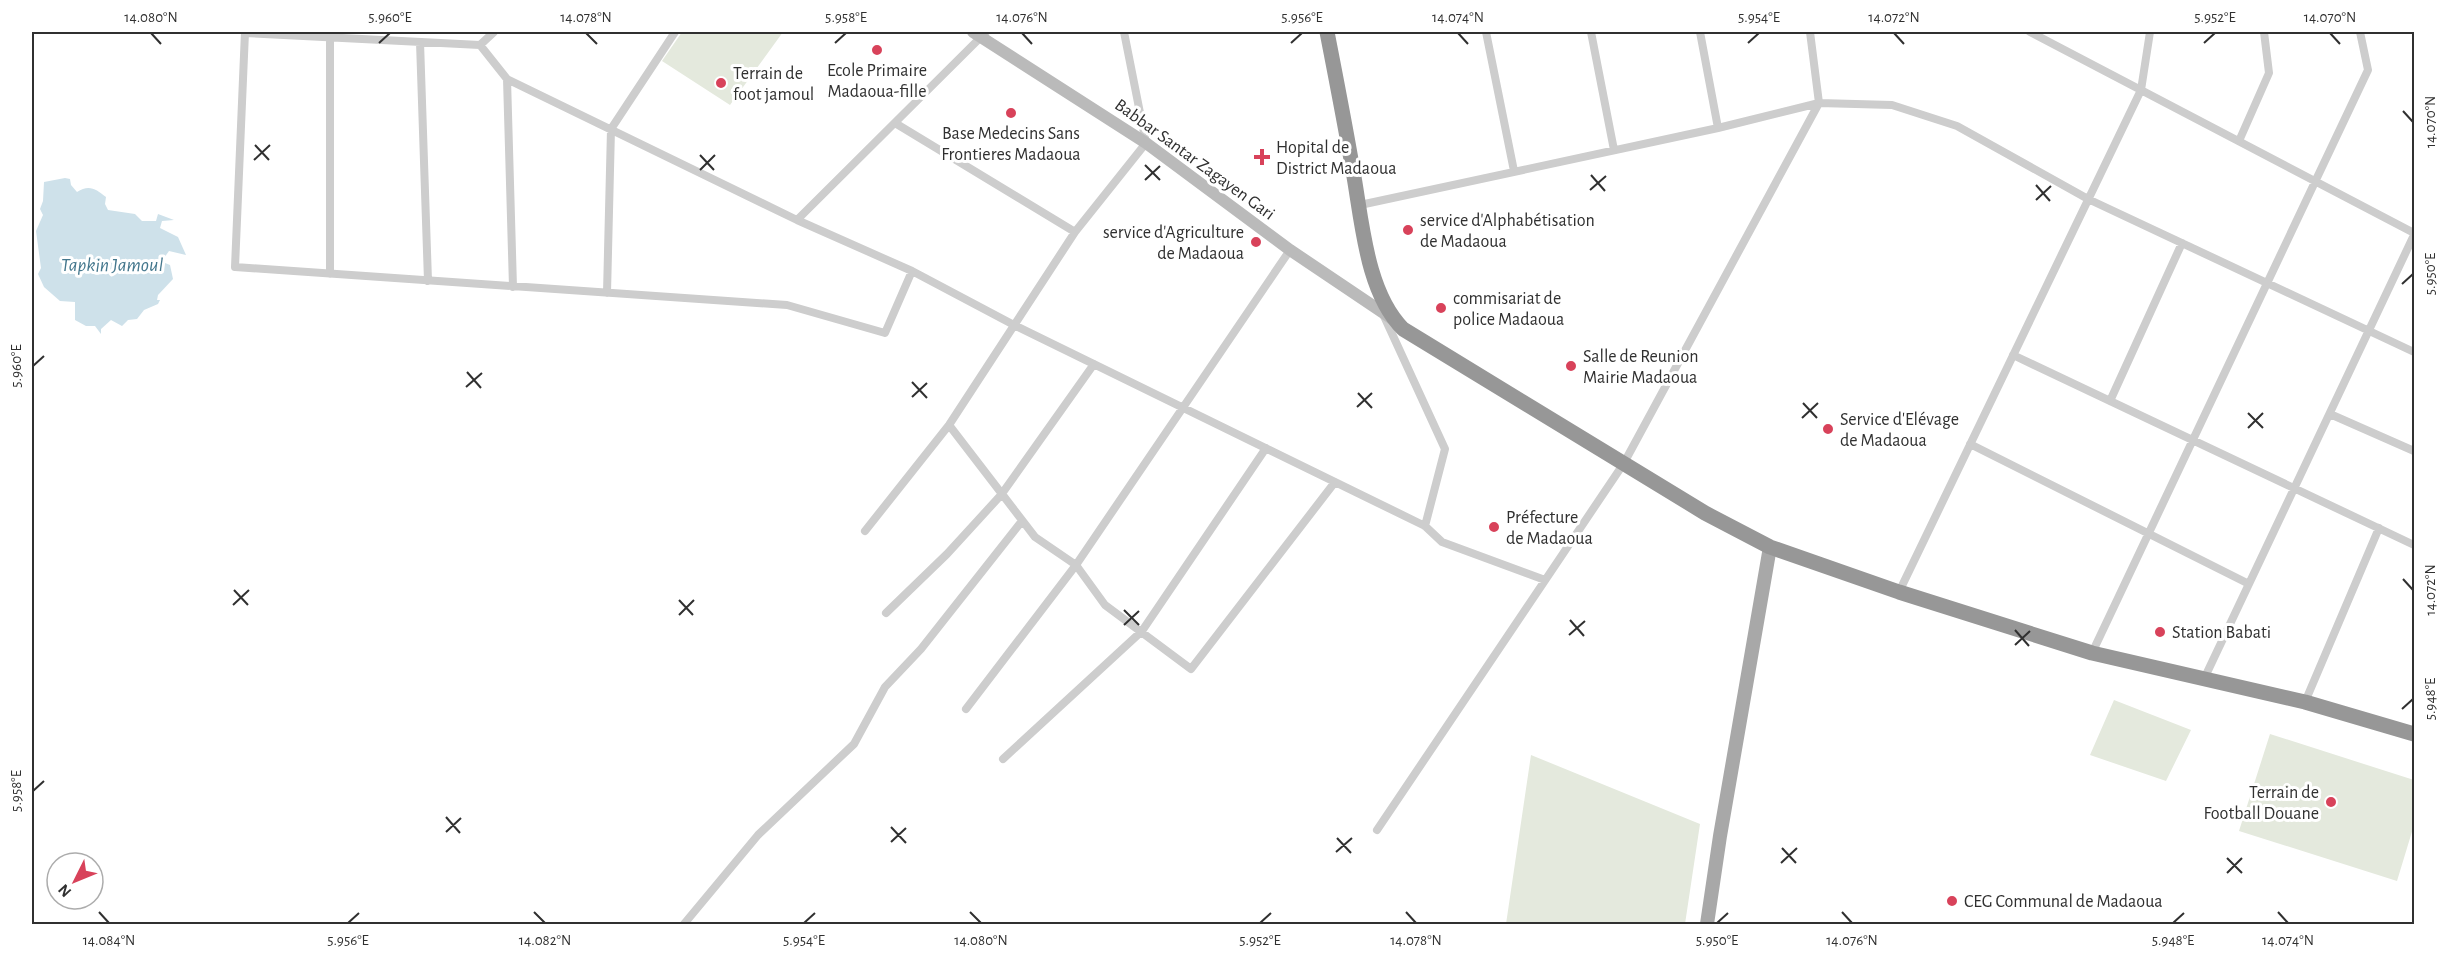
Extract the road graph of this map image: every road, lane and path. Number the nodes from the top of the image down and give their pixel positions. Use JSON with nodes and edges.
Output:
{"nodes":[{"id":1,"x":245,"y":32,"type":"edge"},
{"id":2,"x":494,"y":32,"type":"edge"},
{"id":3,"x":675,"y":32,"type":"edge"},
{"id":4,"x":1124,"y":32,"type":"edge"},
{"id":5,"x":1327,"y":32,"type":"edge"},
{"id":6,"x":1486,"y":32,"type":"edge"},
{"id":7,"x":1591,"y":32,"type":"edge"},
{"id":8,"x":1700,"y":32,"type":"edge"},
{"id":9,"x":1810,"y":32,"type":"edge"},
{"id":10,"x":2030,"y":32,"type":"edge"},
{"id":11,"x":2150,"y":32,"type":"edge"},
{"id":12,"x":2264,"y":32,"type":"edge"},
{"id":13,"x":2360,"y":32,"type":"edge"},
{"id":14,"x":980,"y":33,"type":"edge"},
{"id":15,"x":330,"y":37,"type":"junction"},
{"id":16,"x":420,"y":42,"type":"junction"},
{"id":17,"x":480,"y":45,"type":"junction"},
{"id":18,"x":507,"y":79,"type":"junction"},
{"id":19,"x":2140,"y":90,"type":"junction"},
{"id":20,"x":1819,"y":103,"type":"junction"},
{"id":21,"x":895,"y":123,"type":"junction"},
{"id":22,"x":1718,"y":128,"type":"junction"},
{"id":23,"x":610,"y":129,"type":"junction"},
{"id":24,"x":2239,"y":141,"type":"junction"},
{"id":25,"x":1146,"y":143,"type":"junction"},
{"id":26,"x":1614,"y":150,"type":"junction"},
{"id":27,"x":1514,"y":171,"type":"junction"},
{"id":28,"x":2315,"y":181,"type":"junction"},
{"id":29,"x":2088,"y":199,"type":"junction"},
{"id":30,"x":1360,"y":205,"type":"junction"},
{"id":31,"x":797,"y":220,"type":"junction"},
{"id":32,"x":1075,"y":232,"type":"junction"},
{"id":33,"x":2415,"y":234,"type":"edge"},
{"id":34,"x":2182,"y":243,"type":"junction"},
{"id":35,"x":1290,"y":250,"type":"junction"},
{"id":36,"x":912,"y":271,"type":"junction"},
{"id":37,"x":330,"y":274,"type":"junction"},
{"id":38,"x":428,"y":281,"type":"junction"},
{"id":39,"x":2267,"y":283,"type":"junction"},
{"id":40,"x":513,"y":287,"type":"junction"},
{"id":41,"x":607,"y":293,"type":"junction"},
{"id":42,"x":1388,"y":317,"type":"junction"},
{"id":43,"x":1014,"y":325,"type":"junction"},
{"id":44,"x":2370,"y":331,"type":"junction"},
{"id":45,"x":2415,"y":352,"type":"edge"},
{"id":46,"x":2013,"y":355,"type":"junction"},
{"id":47,"x":1094,"y":364,"type":"junction"},
{"id":48,"x":2110,"y":401,"type":"junction"},
{"id":49,"x":1184,"y":408,"type":"junction"},
{"id":50,"x":2330,"y":414,"type":"junction"},
{"id":51,"x":949,"y":425,"type":"junction"},
{"id":52,"x":2192,"y":440,"type":"junction"},
{"id":53,"x":1970,"y":444,"type":"junction"},
{"id":54,"x":1266,"y":448,"type":"junction"},
{"id":55,"x":2415,"y":451,"type":"edge"},
{"id":56,"x":1624,"y":463,"type":"junction"},
{"id":57,"x":1335,"y":482,"type":"junction"},
{"id":58,"x":2295,"y":488,"type":"junction"},
{"id":59,"x":1001,"y":495,"type":"junction"},
{"id":60,"x":1022,"y":521,"type":"junction"},
{"id":61,"x":1425,"y":526,"type":"junction"},
{"id":62,"x":2379,"y":528,"type":"junction"},
{"id":63,"x":866,"y":531,"type":"dead end"},
{"id":64,"x":2148,"y":533,"type":"junction"},
{"id":65,"x":2415,"y":545,"type":"edge"},
{"id":66,"x":1770,"y":547,"type":"junction"},
{"id":67,"x":1076,"y":565,"type":"junction"},
{"id":68,"x":1545,"y":580,"type":"junction"},
{"id":69,"x":2249,"y":584,"type":"junction"},
{"id":70,"x":1899,"y":592,"type":"junction"},
{"id":71,"x":886,"y":613,"type":"dead end"},
{"id":72,"x":1142,"y":631,"type":"junction"},
{"id":73,"x":2092,"y":653,"type":"junction"},
{"id":74,"x":2204,"y":679,"type":"junction"},
{"id":75,"x":2305,"y":702,"type":"junction"},
{"id":76,"x":966,"y":709,"type":"dead end"},
{"id":77,"x":2415,"y":734,"type":"edge"},
{"id":78,"x":1003,"y":759,"type":"dead end"},
{"id":79,"x":1377,"y":830,"type":"dead end"},
{"id":80,"x":684,"y":924,"type":"edge"},
{"id":81,"x":1707,"y":924,"type":"edge"}],
"edges":[{"from":1,"to":15,"type":"street"},
{"from":1,"to":37,"type":"street"},
{"from":2,"to":17,"type":"street"},
{"from":3,"to":23,"type":"street"},
{"from":4,"to":25,"type":"street"},
{"from":5,"to":30,"type":"highway"},
{"from":6,"to":27,"type":"street"},
{"from":7,"to":26,"type":"street"},
{"from":8,"to":22,"type":"street"},
{"from":9,"to":20,"type":"street"},
{"from":10,"to":19,"type":"street"},
{"from":11,"to":19,"type":"street"},
{"from":12,"to":24,"type":"street"},
{"from":13,"to":28,"type":"street"},
{"from":14,"to":21,"type":"street"},
{"from":14,"to":25,"type":"street","name":"Babbar Santar Zagayen Gari"},
{"from":15,"to":16,"type":"street"},
{"from":15,"to":37,"type":"street"},
{"from":16,"to":17,"type":"street"},
{"from":16,"to":38,"type":"street"},
{"from":17,"to":18,"type":"street"},
{"from":18,"to":23,"type":"street"},
{"from":18,"to":40,"type":"street"},
{"from":19,"to":24,"type":"street"},
{"from":19,"to":29,"type":"street"},
{"from":20,"to":22,"type":"street"},
{"from":20,"to":29,"type":"street"},
{"from":20,"to":56,"type":"street"},
{"from":21,"to":31,"type":"street"},
{"from":21,"to":32,"type":"street"},
{"from":22,"to":26,"type":"street"},
{"from":23,"to":31,"type":"street"},
{"from":23,"to":41,"type":"street"},
{"from":24,"to":28,"type":"street"},
{"from":25,"to":32,"type":"street"},
{"from":25,"to":35,"type":"street","name":"Babbar Santar Zagayen Gari"},
{"from":26,"to":27,"type":"street"},
{"from":27,"to":30,"type":"street"},
{"from":28,"to":33,"type":"street"},
{"from":28,"to":39,"type":"street"},
{"from":29,"to":34,"type":"street"},
{"from":29,"to":46,"type":"street"},
{"from":30,"to":42,"type":"highway"},
{"from":31,"to":36,"type":"street"},
{"from":32,"to":43,"type":"street"},
{"from":33,"to":44,"type":"street"},
{"from":34,"to":39,"type":"street"},
{"from":34,"to":48,"type":"street"},
{"from":35,"to":42,"type":"street","name":"Babbar Santar Zagayen Gari"},
{"from":35,"to":49,"type":"street"},
{"from":36,"to":41,"type":"street"},
{"from":36,"to":43,"type":"street"},
{"from":37,"to":38,"type":"street"},
{"from":38,"to":40,"type":"street"},
{"from":39,"to":44,"type":"street"},
{"from":39,"to":52,"type":"street"},
{"from":40,"to":41,"type":"street"},
{"from":42,"to":56,"type":"highway"},
{"from":42,"to":61,"type":"street"},
{"from":43,"to":47,"type":"street"},
{"from":43,"to":51,"type":"street"},
{"from":44,"to":45,"type":"street"},
{"from":44,"to":50,"type":"street"},
{"from":46,"to":48,"type":"street"},
{"from":46,"to":53,"type":"street"},
{"from":47,"to":49,"type":"street"},
{"from":47,"to":59,"type":"street"},
{"from":48,"to":52,"type":"street"},
{"from":49,"to":54,"type":"street"},
{"from":49,"to":67,"type":"street"},
{"from":50,"to":55,"type":"street"},
{"from":50,"to":58,"type":"street"},
{"from":51,"to":59,"type":"street"},
{"from":51,"to":63,"type":"street"},
{"from":52,"to":58,"type":"street"},
{"from":52,"to":64,"type":"street"},
{"from":53,"to":64,"type":"street"},
{"from":53,"to":70,"type":"street"},
{"from":54,"to":57,"type":"street"},
{"from":54,"to":72,"type":"street"},
{"from":56,"to":66,"type":"highway"},
{"from":56,"to":68,"type":"street"},
{"from":57,"to":61,"type":"street"},
{"from":57,"to":72,"type":"street"},
{"from":58,"to":62,"type":"street"},
{"from":58,"to":69,"type":"street"},
{"from":59,"to":60,"type":"street"},
{"from":59,"to":71,"type":"street"},
{"from":60,"to":67,"type":"street"},
{"from":60,"to":80,"type":"street"},
{"from":61,"to":68,"type":"street"},
{"from":62,"to":65,"type":"street"},
{"from":62,"to":75,"type":"street"},
{"from":64,"to":69,"type":"street"},
{"from":64,"to":73,"type":"street"},
{"from":66,"to":70,"type":"highway"},
{"from":66,"to":81,"type":"main road"},
{"from":67,"to":72,"type":"street"},
{"from":67,"to":76,"type":"street"},
{"from":68,"to":79,"type":"street"},
{"from":69,"to":74,"type":"street"},
{"from":70,"to":73,"type":"highway"},
{"from":72,"to":78,"type":"street"},
{"from":73,"to":74,"type":"highway"},
{"from":74,"to":75,"type":"highway"},
{"from":75,"to":77,"type":"highway"}]}
